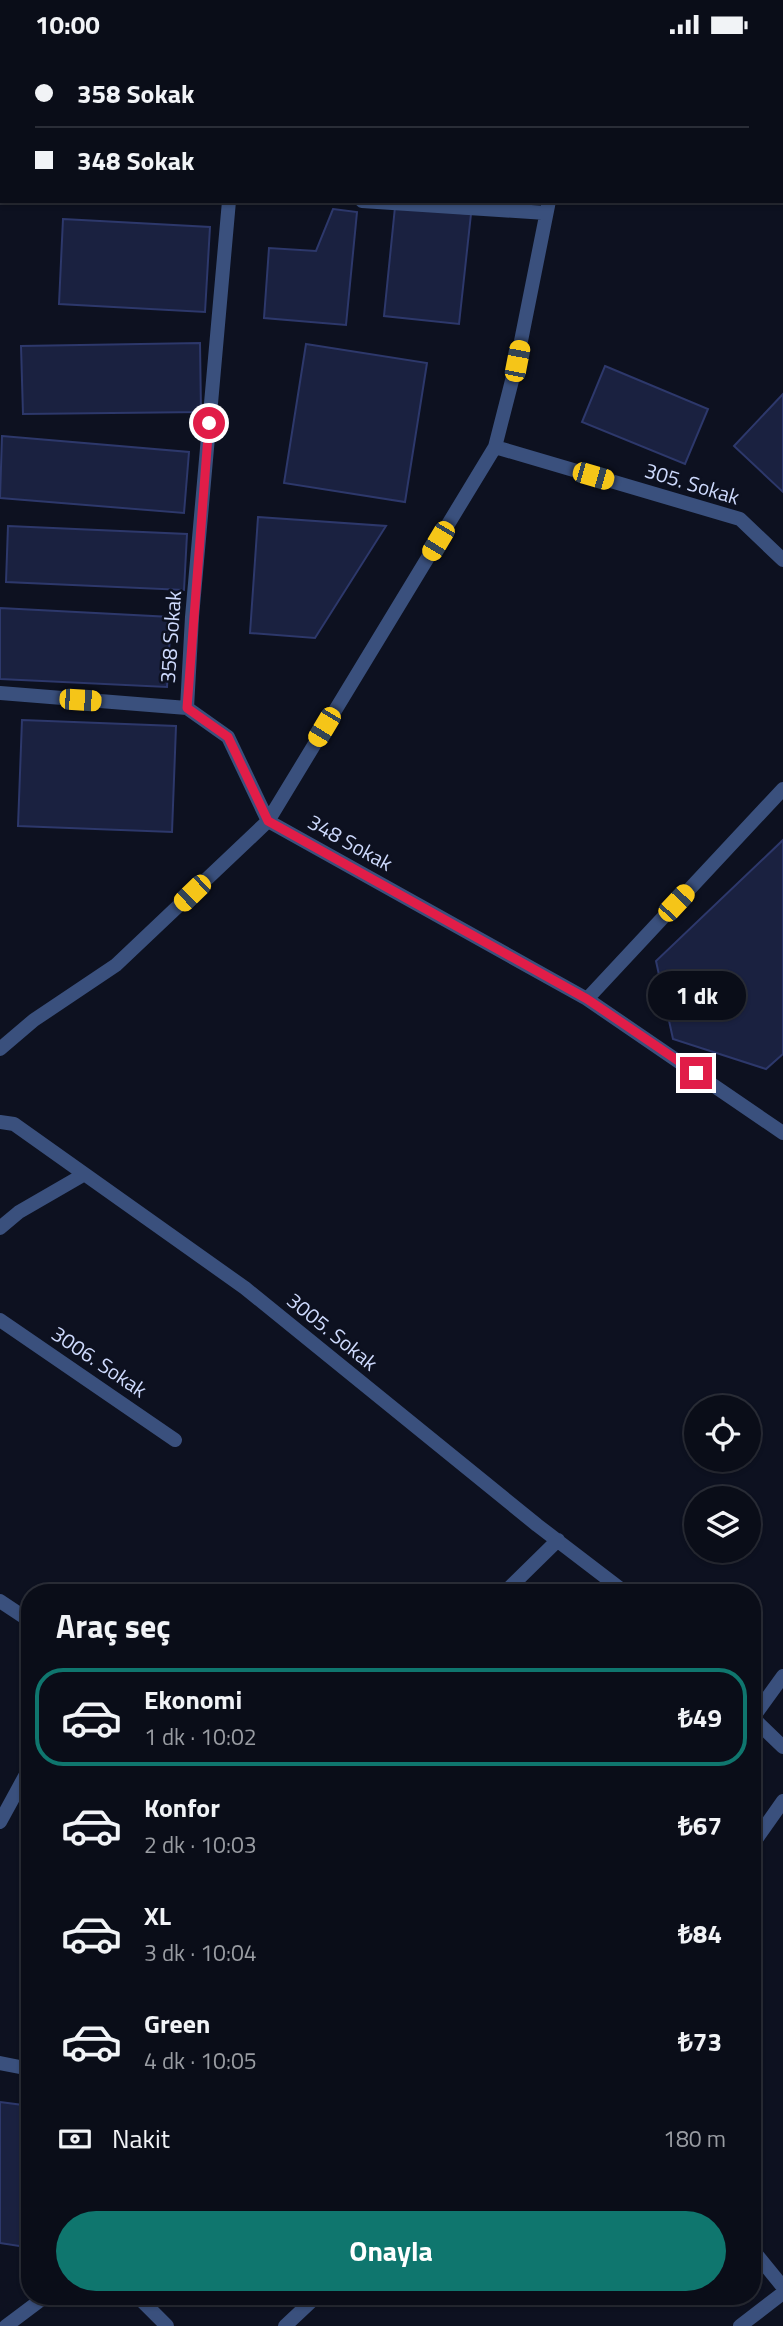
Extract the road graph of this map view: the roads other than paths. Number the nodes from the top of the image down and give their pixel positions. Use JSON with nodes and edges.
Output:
{"nodes":[{"id":1,"x":229,"y":203,"type":"edge"},
{"id":2,"x":424,"y":203,"type":"edge"},
{"id":3,"x":548,"y":207,"type":"edge"},
{"id":4,"x":495,"y":447,"type":"junction"},
{"id":5,"x":783,"y":560,"type":"edge"},
{"id":6,"x":0,"y":693,"type":"edge"},
{"id":7,"x":187,"y":708,"type":"junction"},
{"id":8,"x":783,"y":789,"type":"edge"},
{"id":9,"x":268,"y":821,"type":"junction"},
{"id":10,"x":587,"y":999,"type":"junction"},
{"id":11,"x":0,"y":1049,"type":"edge"},
{"id":12,"x":0,"y":1122,"type":"edge"},
{"id":13,"x":783,"y":1133,"type":"edge"},
{"id":14,"x":83,"y":1175,"type":"junction"},
{"id":15,"x":0,"y":1228,"type":"edge"},
{"id":16,"x":0,"y":1320,"type":"edge"},
{"id":17,"x":175,"y":1440,"type":"dead end"},
{"id":18,"x":558,"y":1540,"type":"junction"},
{"id":19,"x":513,"y":1584,"type":"edge"},
{"id":20,"x":614,"y":1584,"type":"edge"},
{"id":21,"x":0,"y":1601,"type":"edge"},
{"id":22,"x":21,"y":1615,"type":"edge"},
{"id":23,"x":783,"y":1676,"type":"edge"},
{"id":24,"x":761,"y":1707,"type":"edge"},
{"id":25,"x":761,"y":1726,"type":"edge"},
{"id":26,"x":783,"y":1747,"type":"edge"},
{"id":27,"x":21,"y":1784,"type":"edge"},
{"id":28,"x":783,"y":1801,"type":"edge"},
{"id":29,"x":0,"y":1822,"type":"edge"},
{"id":30,"x":761,"y":1832,"type":"edge"},
{"id":31,"x":0,"y":2063,"type":"edge"},
{"id":32,"x":21,"y":2067,"type":"edge"},
{"id":33,"x":761,"y":2260,"type":"edge"},
{"id":34,"x":783,"y":2287,"type":"edge"},
{"id":35,"x":783,"y":2293,"type":"edge"},
{"id":36,"x":34,"y":2305,"type":"edge"},
{"id":37,"x":146,"y":2305,"type":"edge"},
{"id":38,"x":307,"y":2305,"type":"edge"},
{"id":39,"x":6,"y":2326,"type":"edge"},
{"id":40,"x":167,"y":2326,"type":"edge"},
{"id":41,"x":285,"y":2326,"type":"edge"},
{"id":42,"x":740,"y":2326,"type":"edge"}],
"edges":[{"from":1,"to":7,"type":"street","name":"358 Sokak"},
{"from":2,"to":3,"type":"street"},
{"from":3,"to":4,"type":"street"},
{"from":4,"to":5,"type":"street","name":"305. Sokak"},
{"from":4,"to":9,"type":"street"},
{"from":6,"to":7,"type":"street"},
{"from":7,"to":9,"type":"street","name":"358 Sokak"},
{"from":8,"to":10,"type":"street"},
{"from":9,"to":10,"type":"street","name":"348 Sokak"},
{"from":9,"to":11,"type":"street"},
{"from":10,"to":13,"type":"street","name":"348 Sokak"},
{"from":12,"to":14,"type":"street","name":"3005. Sokak"},
{"from":14,"to":15,"type":"street"},
{"from":14,"to":18,"type":"street","name":"3005. Sokak"},
{"from":16,"to":17,"type":"street","name":"3006. Sokak"},
{"from":18,"to":19,"type":"street"},
{"from":18,"to":20,"type":"street","name":"3005. Sokak"},
{"from":21,"to":22,"type":"street"},
{"from":23,"to":24,"type":"street"},
{"from":25,"to":26,"type":"street"},
{"from":27,"to":29,"type":"street"},
{"from":28,"to":30,"type":"street"},
{"from":31,"to":32,"type":"street"},
{"from":33,"to":34,"type":"street"},
{"from":35,"to":42,"type":"street"},
{"from":36,"to":39,"type":"street"},
{"from":37,"to":40,"type":"street"},
{"from":38,"to":41,"type":"street"}]}
